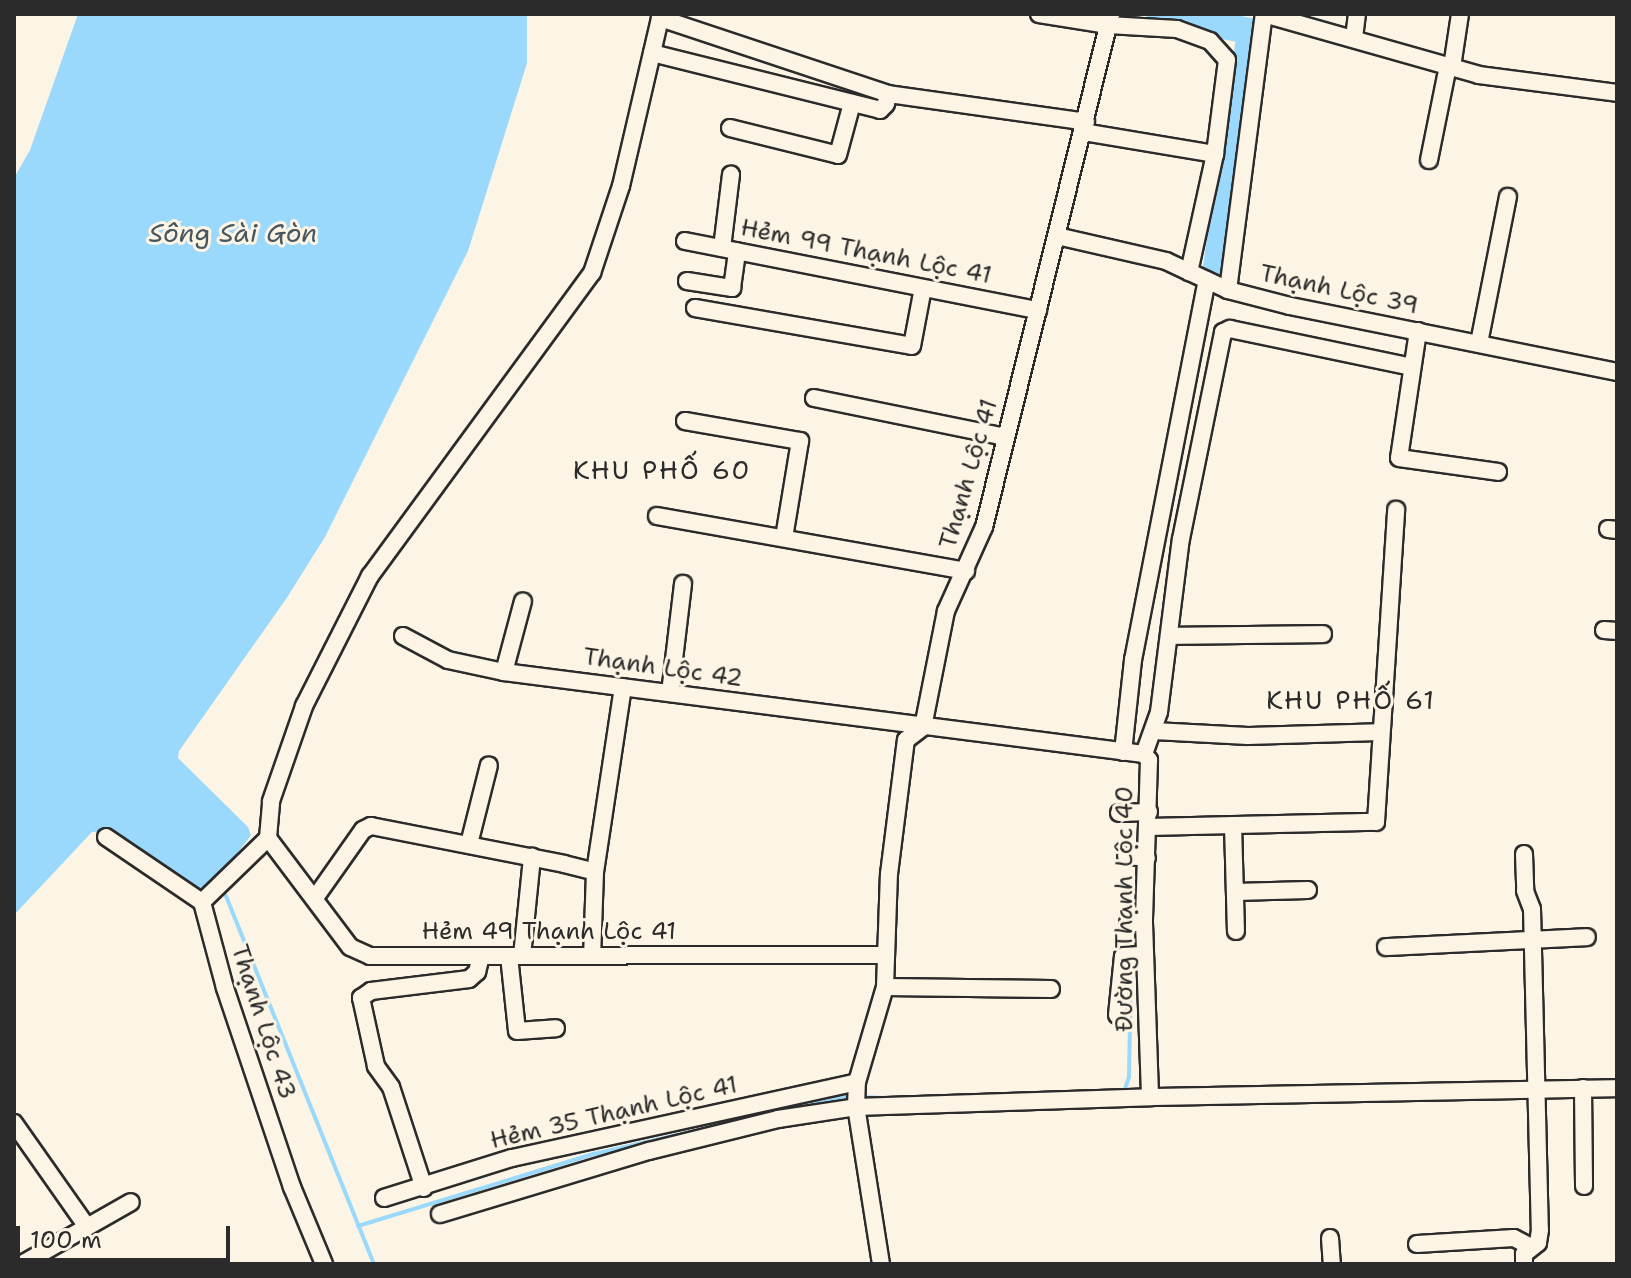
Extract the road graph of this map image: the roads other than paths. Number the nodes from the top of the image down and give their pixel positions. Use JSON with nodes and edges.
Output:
{"nodes":[{"id":1,"x":1039,"y":14,"type":"edge"},
{"id":2,"x":1264,"y":14,"type":"edge"},
{"id":3,"x":1357,"y":14,"type":"edge"},
{"id":4,"x":1460,"y":14,"type":"edge"},
{"id":5,"x":660,"y":16,"type":"edge"},
{"id":6,"x":1110,"y":19,"type":"edge"},
{"id":7,"x":1354,"y":38,"type":"junction"},
{"id":8,"x":652,"y":53,"type":"junction"},
{"id":9,"x":1450,"y":67,"type":"junction"},
{"id":10,"x":1617,"y":93,"type":"edge"},
{"id":11,"x":888,"y":94,"type":"junction"},
{"id":12,"x":852,"y":103,"type":"junction"},
{"id":13,"x":1085,"y":127,"type":"junction"},
{"id":14,"x":730,"y":128,"type":"dead end"},
{"id":15,"x":1215,"y":154,"type":"junction"},
{"id":16,"x":1429,"y":160,"type":"dead end"},
{"id":17,"x":731,"y":175,"type":"dead end"},
{"id":18,"x":1508,"y":197,"type":"dead end"},
{"id":19,"x":1057,"y":236,"type":"junction"},
{"id":20,"x":685,"y":241,"type":"dead end"},
{"id":21,"x":730,"y":250,"type":"junction"},
{"id":22,"x":1189,"y":272,"type":"junction"},
{"id":23,"x":1207,"y":280,"type":"junction"},
{"id":24,"x":687,"y":281,"type":"dead end"},
{"id":25,"x":923,"y":288,"type":"junction"},
{"id":26,"x":1228,"y":290,"type":"junction"},
{"id":27,"x":695,"y":308,"type":"dead end"},
{"id":28,"x":1038,"y":310,"type":"junction"},
{"id":29,"x":1418,"y":331,"type":"junction"},
{"id":30,"x":1479,"y":343,"type":"junction"},
{"id":31,"x":1412,"y":367,"type":"junction"},
{"id":32,"x":1617,"y":372,"type":"edge"},
{"id":33,"x":814,"y":398,"type":"dead end"},
{"id":34,"x":685,"y":421,"type":"dead end"},
{"id":35,"x":1006,"y":437,"type":"junction"},
{"id":36,"x":1498,"y":472,"type":"dead end"},
{"id":37,"x":1396,"y":510,"type":"dead end"},
{"id":38,"x":657,"y":516,"type":"dead end"},
{"id":39,"x":784,"y":538,"type":"junction"},
{"id":40,"x":966,"y":571,"type":"junction"},
{"id":41,"x":683,"y":584,"type":"dead end"},
{"id":42,"x":523,"y":601,"type":"dead end"},
{"id":43,"x":1323,"y":634,"type":"dead end"},
{"id":44,"x":403,"y":636,"type":"dead end"},
{"id":45,"x":1169,"y":636,"type":"junction"},
{"id":46,"x":504,"y":672,"type":"junction"},
{"id":47,"x":623,"y":687,"type":"junction"},
{"id":48,"x":670,"y":693,"type":"junction"},
{"id":49,"x":923,"y":727,"type":"junction"},
{"id":50,"x":1154,"y":731,"type":"junction"},
{"id":51,"x":1379,"y":732,"type":"junction"},
{"id":52,"x":1123,"y":752,"type":"junction"},
{"id":53,"x":1144,"y":754,"type":"junction"},
{"id":54,"x":489,"y":765,"type":"dead end"},
{"id":55,"x":1119,"y":813,"type":"dead end"},
{"id":56,"x":1148,"y":819,"type":"junction"},
{"id":57,"x":1233,"y":825,"type":"junction"},
{"id":58,"x":106,"y":837,"type":"dead end"},
{"id":59,"x":268,"y":838,"type":"junction"},
{"id":60,"x":469,"y":844,"type":"junction"},
{"id":61,"x":1524,"y":854,"type":"dead end"},
{"id":62,"x":1126,"y":856,"type":"dead end"},
{"id":63,"x":532,"y":857,"type":"junction"},
{"id":64,"x":1147,"y":858,"type":"junction"},
{"id":65,"x":595,"y":872,"type":"junction"},
{"id":66,"x":1308,"y":890,"type":"dead end"},
{"id":67,"x":1235,"y":892,"type":"junction"},
{"id":68,"x":315,"y":898,"type":"junction"},
{"id":69,"x":202,"y":902,"type":"junction"},
{"id":70,"x":1236,"y":931,"type":"dead end"},
{"id":71,"x":1587,"y":937,"type":"dead end"},
{"id":72,"x":1533,"y":938,"type":"junction"},
{"id":73,"x":1386,"y":947,"type":"dead end"},
{"id":74,"x":886,"y":955,"type":"junction"},
{"id":75,"x":1145,"y":955,"type":"junction"},
{"id":76,"x":481,"y":956,"type":"junction"},
{"id":77,"x":516,"y":956,"type":"junction"},
{"id":78,"x":592,"y":956,"type":"junction"},
{"id":79,"x":885,"y":987,"type":"junction"},
{"id":80,"x":1051,"y":989,"type":"dead end"},
{"id":81,"x":1117,"y":1015,"type":"dead end"},
{"id":82,"x":556,"y":1028,"type":"dead end"},
{"id":83,"x":857,"y":1082,"type":"junction"},
{"id":84,"x":1536,"y":1088,"type":"junction"},
{"id":85,"x":1583,"y":1088,"type":"junction"},
{"id":86,"x":1617,"y":1088,"type":"edge"},
{"id":87,"x":1150,"y":1097,"type":"junction"},
{"id":88,"x":856,"y":1107,"type":"junction"},
{"id":89,"x":14,"y":1123,"type":"edge"},
{"id":90,"x":1584,"y":1186,"type":"dead end"},
{"id":91,"x":424,"y":1188,"type":"junction"},
{"id":92,"x":384,"y":1198,"type":"dead end"},
{"id":93,"x":131,"y":1202,"type":"dead end"},
{"id":94,"x":440,"y":1214,"type":"dead end"},
{"id":95,"x":87,"y":1227,"type":"junction"},
{"id":96,"x":1330,"y":1238,"type":"dead end"},
{"id":97,"x":1417,"y":1244,"type":"dead end"},
{"id":98,"x":1531,"y":1247,"type":"junction"},
{"id":99,"x":22,"y":1264,"type":"edge"},
{"id":100,"x":324,"y":1264,"type":"edge"},
{"id":101,"x":881,"y":1264,"type":"edge"},
{"id":102,"x":1332,"y":1264,"type":"edge"},
{"id":103,"x":1524,"y":1264,"type":"edge"}],
"edges":[{"from":1,"to":6,"type":"street"},
{"from":2,"to":7,"type":"street"},
{"from":2,"to":26,"type":"street"},
{"from":3,"to":7,"type":"street"},
{"from":4,"to":9,"type":"street"},
{"from":5,"to":8,"type":"street"},
{"from":5,"to":11,"type":"street"},
{"from":6,"to":13,"type":"street","name":"Thạnh Lộc 41"},
{"from":6,"to":15,"type":"street"},
{"from":7,"to":9,"type":"street"},
{"from":8,"to":12,"type":"street"},
{"from":8,"to":59,"type":"street"},
{"from":9,"to":10,"type":"street"},
{"from":9,"to":16,"type":"street"},
{"from":11,"to":12,"type":"street"},
{"from":11,"to":13,"type":"street"},
{"from":12,"to":14,"type":"street"},
{"from":13,"to":15,"type":"street"},
{"from":13,"to":19,"type":"street","name":"Thạnh Lộc 41"},
{"from":15,"to":22,"type":"street"},
{"from":17,"to":21,"type":"street"},
{"from":18,"to":30,"type":"street"},
{"from":19,"to":22,"type":"street","name":"Thạnh Lộc 39"},
{"from":19,"to":28,"type":"street","name":"Thạnh Lộc 41"},
{"from":20,"to":21,"type":"street","name":"Hẻm 99 Thạnh Lộc 41"},
{"from":21,"to":24,"type":"street"},
{"from":21,"to":25,"type":"street","name":"Hẻm 99 Thạnh Lộc 41"},
{"from":22,"to":23,"type":"street","name":"Thạnh Lộc 39"},
{"from":23,"to":26,"type":"street","name":"Thạnh Lộc 39"},
{"from":23,"to":52,"type":"street"},
{"from":25,"to":27,"type":"street"},
{"from":25,"to":28,"type":"street","name":"Hẻm 99 Thạnh Lộc 41"},
{"from":26,"to":29,"type":"street","name":"Thạnh Lộc 39"},
{"from":28,"to":35,"type":"street","name":"Thạnh Lộc 41"},
{"from":29,"to":30,"type":"street","name":"Thạnh Lộc 39"},
{"from":29,"to":31,"type":"street"},
{"from":30,"to":32,"type":"street","name":"Thạnh Lộc 39"},
{"from":31,"to":36,"type":"street"},
{"from":31,"to":45,"type":"street"},
{"from":33,"to":35,"type":"street"},
{"from":34,"to":39,"type":"street"},
{"from":35,"to":40,"type":"street","name":"Thạnh Lộc 41"},
{"from":37,"to":51,"type":"street"},
{"from":38,"to":39,"type":"street"},
{"from":39,"to":40,"type":"street"},
{"from":40,"to":49,"type":"street","name":"Thạnh Lộc 41"},
{"from":41,"to":48,"type":"street"},
{"from":42,"to":46,"type":"street"},
{"from":43,"to":45,"type":"street"},
{"from":44,"to":46,"type":"street","name":"Thạnh Lộc 42"},
{"from":45,"to":50,"type":"street"},
{"from":46,"to":47,"type":"street","name":"Thạnh Lộc 42"},
{"from":47,"to":48,"type":"street","name":"Thạnh Lộc 42"},
{"from":47,"to":65,"type":"street"},
{"from":48,"to":49,"type":"street","name":"Thạnh Lộc 42"},
{"from":49,"to":52,"type":"street","name":"Đường Thạnh Lộc 40"},
{"from":49,"to":74,"type":"street","name":"Thạnh Lộc 41"},
{"from":50,"to":51,"type":"street"},
{"from":50,"to":53,"type":"street"},
{"from":51,"to":57,"type":"street"},
{"from":52,"to":53,"type":"street","name":"Đường Thạnh Lộc 40"},
{"from":53,"to":56,"type":"street","name":"Đường Thạnh Lộc 40"},
{"from":54,"to":60,"type":"street"},
{"from":55,"to":56,"type":"street"},
{"from":56,"to":57,"type":"street"},
{"from":56,"to":64,"type":"street","name":"Đường Thạnh Lộc 40"},
{"from":57,"to":67,"type":"street"},
{"from":58,"to":69,"type":"street"},
{"from":59,"to":68,"type":"street","name":"Hẻm 49 Thạnh Lộc 41"},
{"from":59,"to":69,"type":"street"},
{"from":60,"to":63,"type":"street"},
{"from":60,"to":68,"type":"street"},
{"from":61,"to":72,"type":"street"},
{"from":62,"to":64,"type":"street"},
{"from":63,"to":65,"type":"street"},
{"from":63,"to":77,"type":"street"},
{"from":64,"to":75,"type":"street","name":"Đường Thạnh Lộc 40"},
{"from":65,"to":78,"type":"street"},
{"from":66,"to":67,"type":"street"},
{"from":67,"to":70,"type":"street"},
{"from":68,"to":76,"type":"street","name":"Hẻm 49 Thạnh Lộc 41"},
{"from":69,"to":100,"type":"street","name":"Thạnh Lộc 43"},
{"from":71,"to":72,"type":"street"},
{"from":72,"to":73,"type":"street"},
{"from":72,"to":84,"type":"street"},
{"from":74,"to":78,"type":"street","name":"Hẻm 49 Thạnh Lộc 41"},
{"from":74,"to":79,"type":"street","name":"Thạnh Lộc 41"},
{"from":75,"to":81,"type":"street"},
{"from":75,"to":87,"type":"street","name":"Đường Thạnh Lộc 40"},
{"from":76,"to":77,"type":"street","name":"Hẻm 49 Thạnh Lộc 41"},
{"from":76,"to":91,"type":"street"},
{"from":77,"to":78,"type":"street","name":"Hẻm 49 Thạnh Lộc 41"},
{"from":77,"to":82,"type":"street"},
{"from":79,"to":80,"type":"street"},
{"from":79,"to":83,"type":"street","name":"Thạnh Lộc 41"},
{"from":83,"to":88,"type":"street","name":"Thạnh Lộc 41"},
{"from":83,"to":91,"type":"street","name":"Hẻm 35 Thạnh Lộc 41"},
{"from":84,"to":85,"type":"street"},
{"from":84,"to":87,"type":"street"},
{"from":84,"to":98,"type":"street"},
{"from":85,"to":86,"type":"street"},
{"from":85,"to":90,"type":"street"},
{"from":87,"to":88,"type":"street"},
{"from":88,"to":94,"type":"street"},
{"from":88,"to":101,"type":"street"},
{"from":89,"to":95,"type":"street"},
{"from":91,"to":92,"type":"street","name":"Hẻm 35 Thạnh Lộc 41"},
{"from":93,"to":95,"type":"street"},
{"from":95,"to":99,"type":"street"},
{"from":96,"to":102,"type":"street"},
{"from":97,"to":98,"type":"street"},
{"from":98,"to":103,"type":"street"}]}
